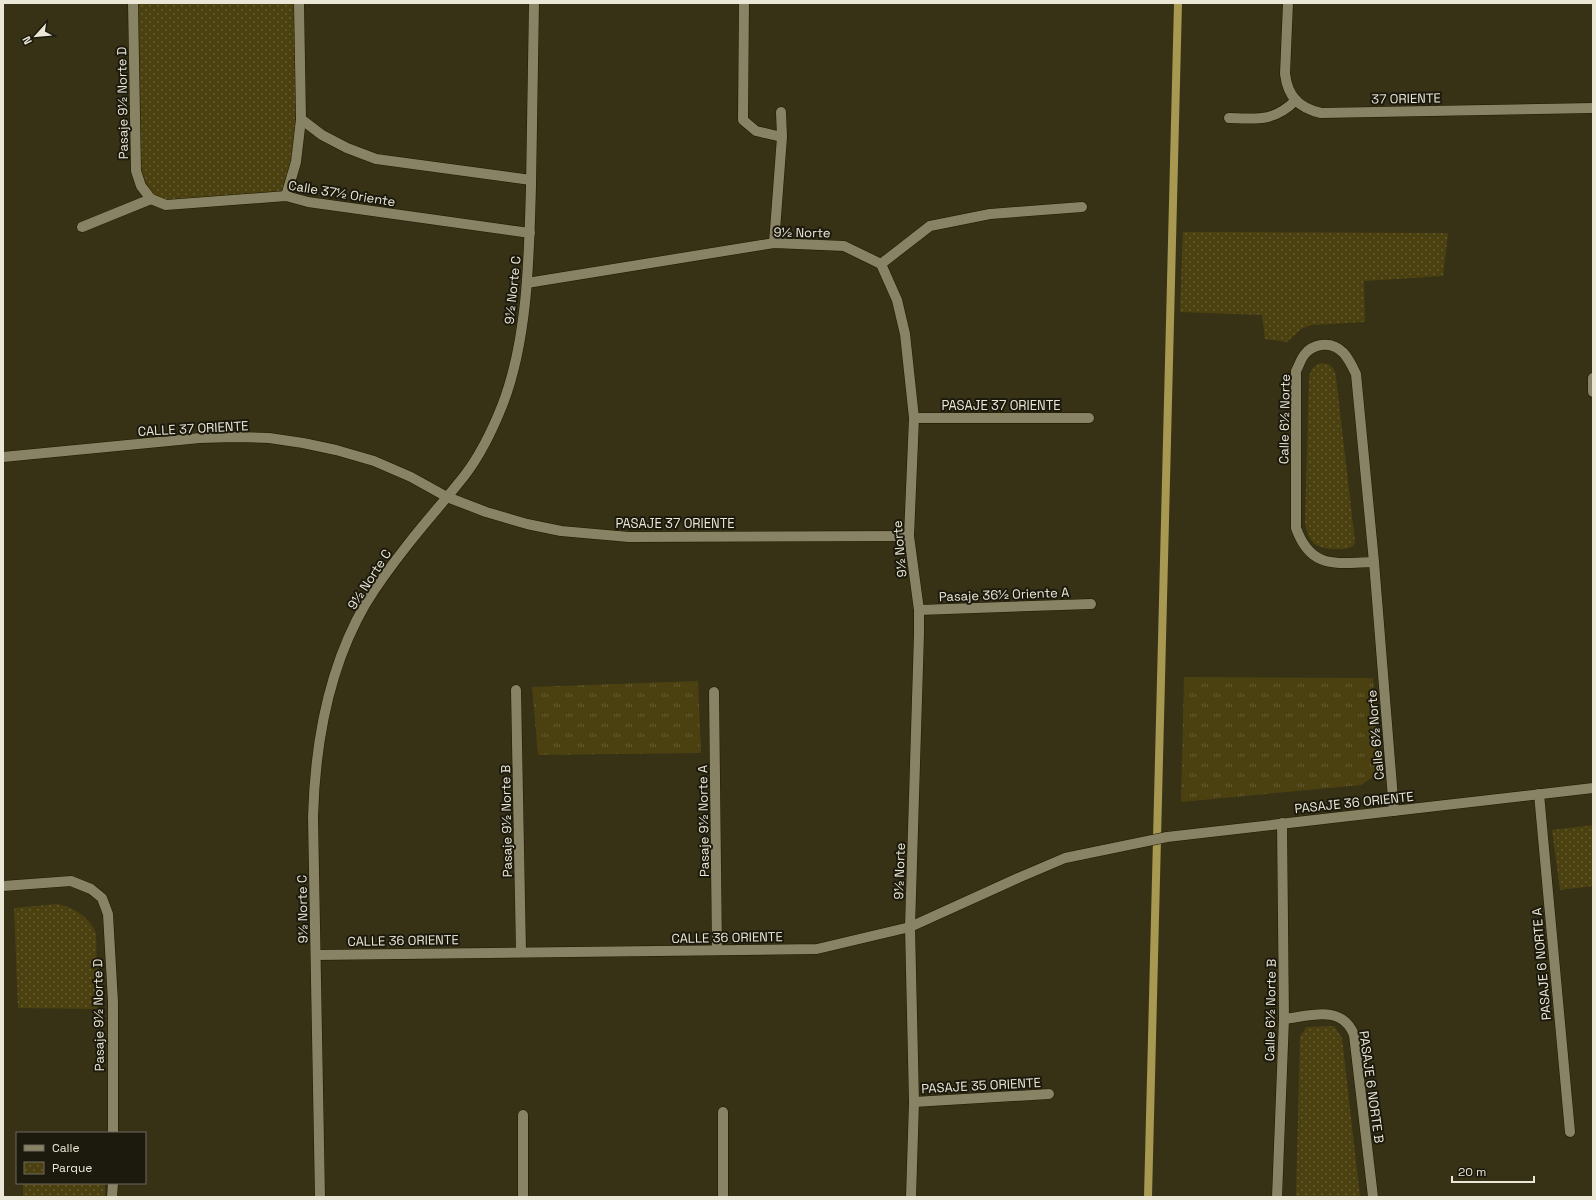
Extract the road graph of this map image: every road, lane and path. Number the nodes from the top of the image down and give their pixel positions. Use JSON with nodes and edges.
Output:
{"nodes":[{"id":1,"x":133,"y":3,"type":"edge"},
{"id":2,"x":299,"y":3,"type":"edge"},
{"id":3,"x":534,"y":3,"type":"edge"},
{"id":4,"x":744,"y":3,"type":"edge"},
{"id":5,"x":1288,"y":3,"type":"edge"},
{"id":6,"x":1296,"y":100,"type":"junction"},
{"id":7,"x":1593,"y":108,"type":"edge"},
{"id":8,"x":781,"y":112,"type":"dead end"},
{"id":9,"x":1229,"y":118,"type":"dead end"},
{"id":10,"x":301,"y":119,"type":"junction"},
{"id":11,"x":782,"y":137,"type":"junction"},
{"id":12,"x":531,"y":180,"type":"junction"},
{"id":13,"x":286,"y":196,"type":"junction"},
{"id":14,"x":151,"y":199,"type":"junction"},
{"id":15,"x":1082,"y":207,"type":"dead end"},
{"id":16,"x":82,"y":227,"type":"dead end"},
{"id":17,"x":530,"y":233,"type":"junction"},
{"id":18,"x":774,"y":243,"type":"junction"},
{"id":19,"x":881,"y":264,"type":"junction"},
{"id":20,"x":527,"y":283,"type":"junction"},
{"id":21,"x":1593,"y":378,"type":"edge"},
{"id":22,"x":1593,"y":392,"type":"edge"},
{"id":23,"x":914,"y":418,"type":"junction"},
{"id":24,"x":1089,"y":418,"type":"dead end"},
{"id":25,"x":3,"y":457,"type":"edge"},
{"id":26,"x":447,"y":497,"type":"junction"},
{"id":27,"x":909,"y":536,"type":"junction"},
{"id":28,"x":1374,"y":562,"type":"junction"},
{"id":29,"x":1091,"y":604,"type":"dead end"},
{"id":30,"x":919,"y":610,"type":"junction"},
{"id":31,"x":516,"y":690,"type":"dead end"},
{"id":32,"x":714,"y":692,"type":"dead end"},
{"id":33,"x":1593,"y":788,"type":"edge"},
{"id":34,"x":1539,"y":794,"type":"junction"},
{"id":35,"x":1394,"y":810,"type":"junction"},
{"id":36,"x":1282,"y":823,"type":"junction"},
{"id":37,"x":1120,"y":846,"type":"joint"},
{"id":38,"x":3,"y":886,"type":"edge"},
{"id":39,"x":910,"y":927,"type":"junction"},
{"id":40,"x":717,"y":950,"type":"junction"},
{"id":41,"x":521,"y":952,"type":"junction"},
{"id":42,"x":316,"y":954,"type":"junction"},
{"id":43,"x":1284,"y":1019,"type":"junction"},
{"id":44,"x":1049,"y":1094,"type":"dead end"},
{"id":45,"x":914,"y":1102,"type":"junction"},
{"id":46,"x":723,"y":1112,"type":"dead end"},
{"id":47,"x":523,"y":1115,"type":"dead end"},
{"id":48,"x":113,"y":1132,"type":"edge"},
{"id":49,"x":1570,"y":1132,"type":"dead end"},
{"id":50,"x":112,"y":1184,"type":"edge"},
{"id":51,"x":112,"y":1197,"type":"edge"},
{"id":52,"x":320,"y":1197,"type":"edge"},
{"id":53,"x":523,"y":1197,"type":"edge"},
{"id":54,"x":723,"y":1197,"type":"edge"},
{"id":55,"x":910,"y":1197,"type":"edge"},
{"id":56,"x":1277,"y":1197,"type":"edge"},
{"id":57,"x":1373,"y":1197,"type":"edge"}],
"edges":[{"from":1,"to":14,"type":"street","name":"Pasaje 9½ Norte D"},
{"from":2,"to":10,"type":"street"},
{"from":3,"to":12,"type":"street","name":"9½ Norte C"},
{"from":4,"to":11,"type":"street"},
{"from":5,"to":6,"type":"street"},
{"from":6,"to":7,"type":"street","name":"37 ORIENTE"},
{"from":6,"to":9,"type":"street"},
{"from":8,"to":11,"type":"street"},
{"from":10,"to":12,"type":"street"},
{"from":10,"to":13,"type":"street"},
{"from":11,"to":18,"type":"street"},
{"from":12,"to":17,"type":"street","name":"9½ Norte C"},
{"from":13,"to":14,"type":"street","name":"Calle 37½ Oriente"},
{"from":13,"to":17,"type":"street","name":"Calle 37½ Oriente"},
{"from":14,"to":16,"type":"street"},
{"from":15,"to":19,"type":"street"},
{"from":17,"to":20,"type":"street","name":"9½ Norte C"},
{"from":18,"to":19,"type":"street","name":"9½ Norte"},
{"from":18,"to":20,"type":"street","name":"9½ Norte"},
{"from":19,"to":23,"type":"street","name":"9½ Norte"},
{"from":20,"to":26,"type":"street","name":"9½ Norte C"},
{"from":21,"to":22,"type":"street"},
{"from":23,"to":24,"type":"street","name":"PASAJE 37 ORIENTE"},
{"from":23,"to":27,"type":"street","name":"9½ Norte"},
{"from":25,"to":26,"type":"street","name":"CALLE 37 ORIENTE"},
{"from":26,"to":27,"type":"street","name":"PASAJE 37 ORIENTE"},
{"from":26,"to":42,"type":"street","name":"9½ Norte C"},
{"from":27,"to":30,"type":"street","name":"9½ Norte"},
{"from":28,"to":28,"type":"street","name":"Calle 6½ Norte"},
{"from":28,"to":35,"type":"street","name":"Calle 6½ Norte"},
{"from":29,"to":30,"type":"street","name":"Pasaje 36½ Oriente A"},
{"from":30,"to":39,"type":"street","name":"9½ Norte"},
{"from":31,"to":41,"type":"street","name":"Pasaje 9½ Norte B"},
{"from":32,"to":40,"type":"street","name":"Pasaje 9½ Norte A"},
{"from":33,"to":34,"type":"street","name":"PASAJE 36 ORIENTE"},
{"from":34,"to":35,"type":"street","name":"PASAJE 36 ORIENTE"},
{"from":34,"to":49,"type":"street","name":"PASAJE 6 NORTE A"},
{"from":35,"to":36,"type":"street","name":"PASAJE 36 ORIENTE"},
{"from":36,"to":37,"type":"street","name":"PASAJE 36 ORIENTE"},
{"from":36,"to":43,"type":"street","name":"Calle 6½ Norte B"},
{"from":37,"to":39,"type":"street","name":"CALLE 36 ORIENTE"},
{"from":38,"to":48,"type":"street","name":"Pasaje 9½ Norte D"},
{"from":39,"to":40,"type":"street","name":"CALLE 36 ORIENTE"},
{"from":39,"to":45,"type":"street","name":"9½ Norte"},
{"from":40,"to":41,"type":"street","name":"CALLE 36 ORIENTE"},
{"from":41,"to":42,"type":"street","name":"CALLE 36 ORIENTE"},
{"from":42,"to":52,"type":"street","name":"9½ Norte C"},
{"from":43,"to":56,"type":"street","name":"Calle 6½ Norte B"},
{"from":43,"to":57,"type":"street","name":"PASAJE 6 NORTE B"},
{"from":44,"to":45,"type":"street","name":"PASAJE 35 ORIENTE"},
{"from":45,"to":55,"type":"street","name":"9½ Norte"},
{"from":46,"to":54,"type":"street"},
{"from":47,"to":53,"type":"street"},
{"from":50,"to":51,"type":"street"}]}
